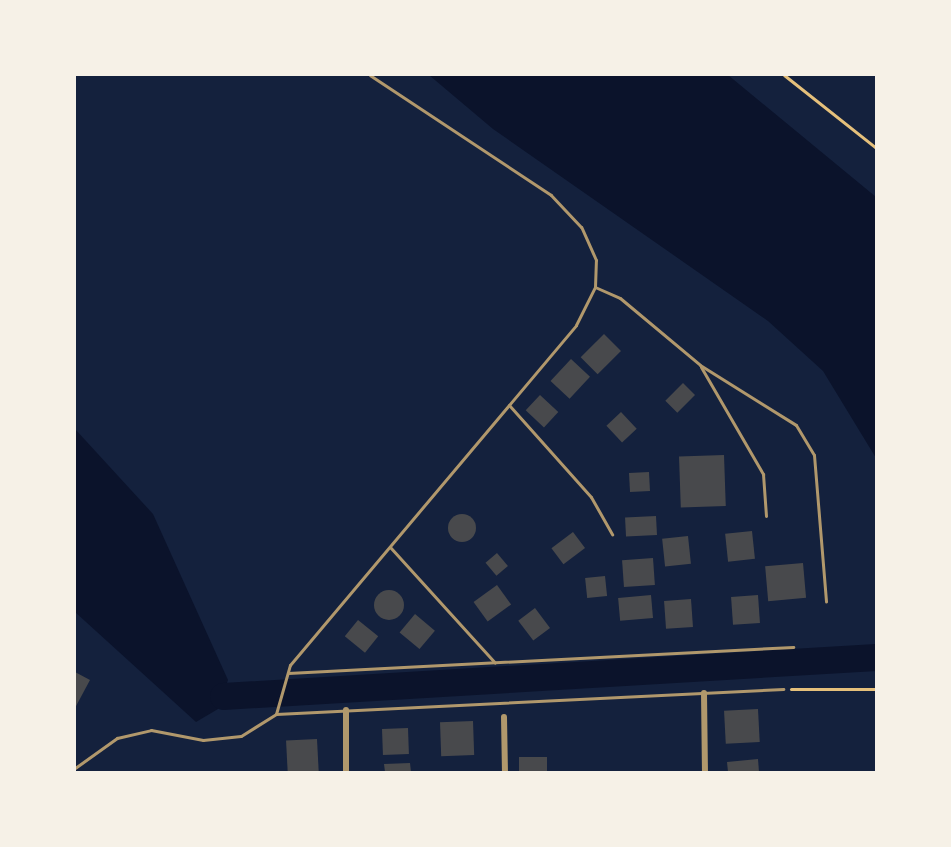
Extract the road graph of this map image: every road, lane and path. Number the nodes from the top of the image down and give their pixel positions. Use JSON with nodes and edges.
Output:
{"nodes":[{"id":1,"x":370,"y":75,"type":"edge"},
{"id":2,"x":784,"y":75,"type":"edge"},
{"id":3,"x":876,"y":148,"type":"edge"},
{"id":4,"x":595,"y":288,"type":"junction"},
{"id":5,"x":700,"y":365,"type":"junction"},
{"id":6,"x":509,"y":405,"type":"junction"},
{"id":7,"x":766,"y":516,"type":"dead end"},
{"id":8,"x":612,"y":534,"type":"dead end"},
{"id":9,"x":390,"y":547,"type":"junction"},
{"id":10,"x":826,"y":602,"type":"dead end"},
{"id":11,"x":793,"y":647,"type":"dead end"},
{"id":12,"x":495,"y":663,"type":"junction"},
{"id":13,"x":288,"y":674,"type":"junction"},
{"id":14,"x":783,"y":689,"type":"joint"},
{"id":15,"x":876,"y":689,"type":"edge"},
{"id":16,"x":704,"y":693,"type":"junction"},
{"id":17,"x":346,"y":710,"type":"junction"},
{"id":18,"x":276,"y":714,"type":"junction"},
{"id":19,"x":504,"y":717,"type":"dead end"},
{"id":20,"x":75,"y":768,"type":"edge"},
{"id":21,"x":346,"y":772,"type":"edge"},
{"id":22,"x":505,"y":772,"type":"edge"},
{"id":23,"x":705,"y":772,"type":"edge"}],
"edges":[{"from":1,"to":4,"type":"lane"},
{"from":2,"to":3,"type":"path"},
{"from":4,"to":5,"type":"lane"},
{"from":4,"to":6,"type":"lane"},
{"from":5,"to":7,"type":"lane"},
{"from":5,"to":10,"type":"lane"},
{"from":6,"to":8,"type":"lane"},
{"from":6,"to":9,"type":"lane"},
{"from":9,"to":12,"type":"lane"},
{"from":9,"to":13,"type":"lane"},
{"from":11,"to":12,"type":"lane"},
{"from":12,"to":13,"type":"lane"},
{"from":13,"to":18,"type":"lane"},
{"from":14,"to":15,"type":"path"},
{"from":14,"to":16,"type":"lane"},
{"from":16,"to":17,"type":"lane"},
{"from":16,"to":23,"type":"street"},
{"from":17,"to":18,"type":"lane"},
{"from":17,"to":21,"type":"street"},
{"from":18,"to":20,"type":"lane"},
{"from":19,"to":22,"type":"street"}]}
